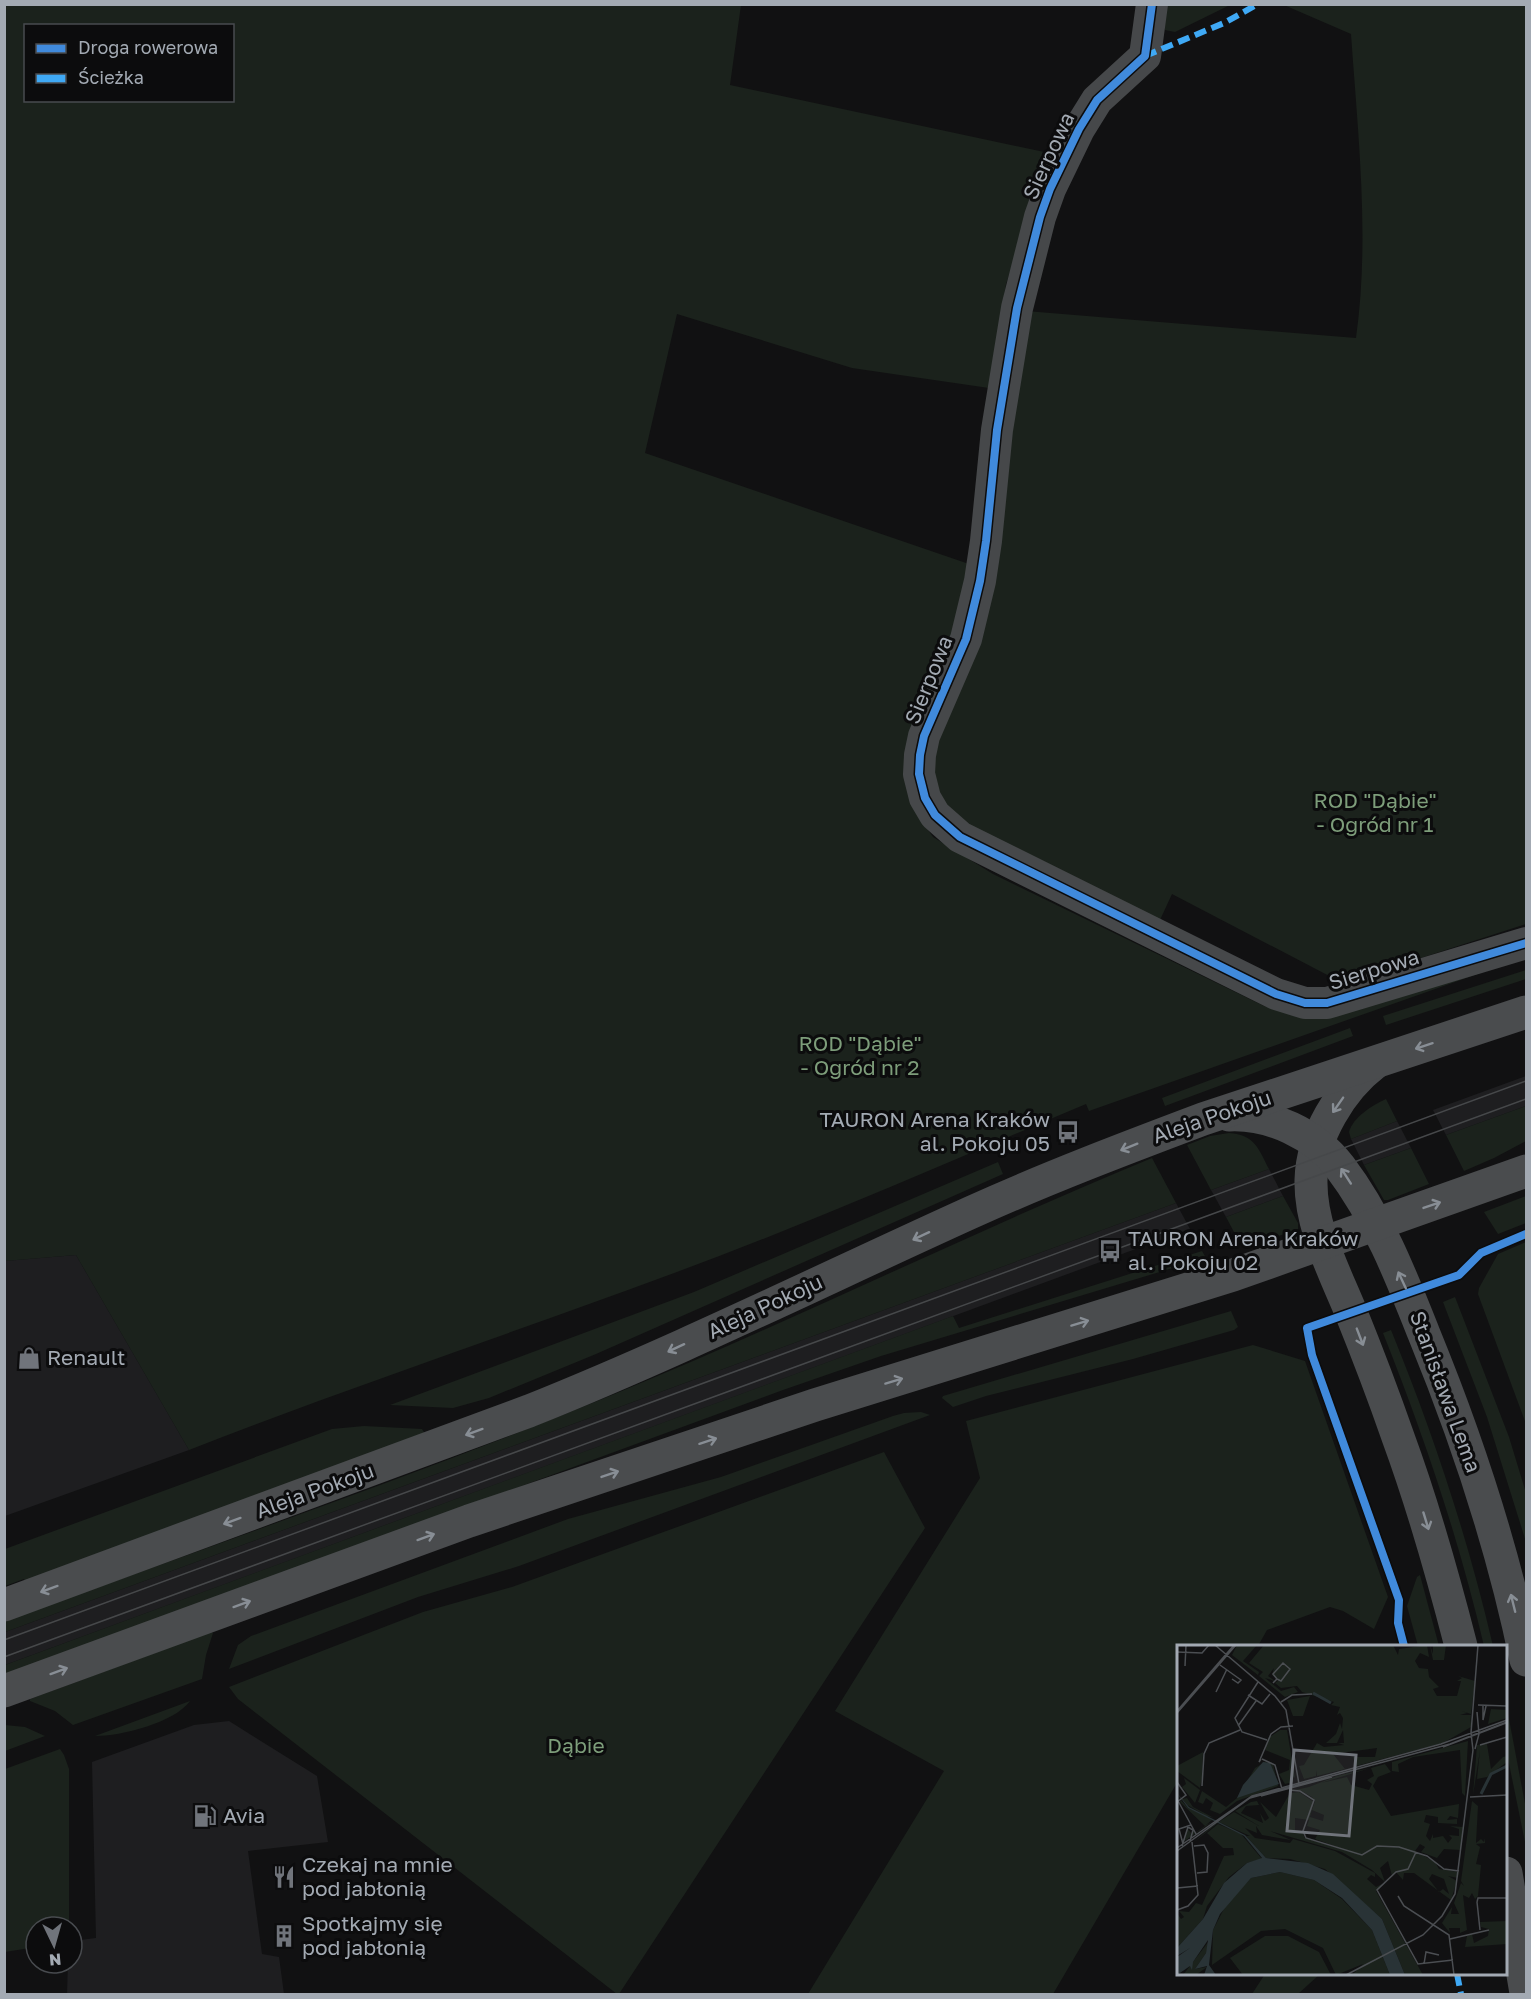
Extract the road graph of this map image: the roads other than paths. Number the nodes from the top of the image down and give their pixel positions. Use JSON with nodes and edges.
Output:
{"nodes":[{"id":1,"x":1152,"y":4,"type":"edge"},
{"id":2,"x":1527,"y":943,"type":"edge"},
{"id":3,"x":1527,"y":1012,"type":"edge"},
{"id":4,"x":1377,"y":1061,"type":"junction"},
{"id":5,"x":1203,"y":1119,"type":"junction"},
{"id":6,"x":1317,"y":1145,"type":"junction"},
{"id":7,"x":1527,"y":1171,"type":"edge"},
{"id":8,"x":1377,"y":1225,"type":"junction"},
{"id":9,"x":1323,"y":1244,"type":"junction"},
{"id":10,"x":4,"y":1605,"type":"edge"},
{"id":11,"x":1460,"y":1645,"type":"edge"},
{"id":12,"x":1527,"y":1660,"type":"edge"},
{"id":13,"x":4,"y":1691,"type":"edge"},
{"id":14,"x":1507,"y":1878,"type":"edge"},
{"id":15,"x":1527,"y":1993,"type":"edge"}],
"edges":[{"from":1,"to":2,"type":"street","name":"Sierpowa"},
{"from":3,"to":4,"type":"main road","name":"Aleja Pokoju","one_way":true},
{"from":4,"to":5,"type":"main road","name":"Aleja Pokoju"},
{"from":4,"to":6,"type":"main road","one_way":true},
{"from":5,"to":6,"type":"main road","name":"Stanisława Lema"},
{"from":5,"to":10,"type":"main road","name":"Aleja Pokoju","one_way":true},
{"from":8,"to":6,"type":"main road","name":"Stanisława Lema","one_way":true},
{"from":6,"to":9,"type":"main road"},
{"from":8,"to":7,"type":"main road","one_way":true},
{"from":8,"to":9,"type":"main road"},
{"from":12,"to":8,"type":"main road","name":"Stanisława Lema","one_way":true},
{"from":9,"to":11,"type":"main road","one_way":true},
{"from":13,"to":9,"type":"main road","one_way":true},
{"from":14,"to":15,"type":"main road"}]}
